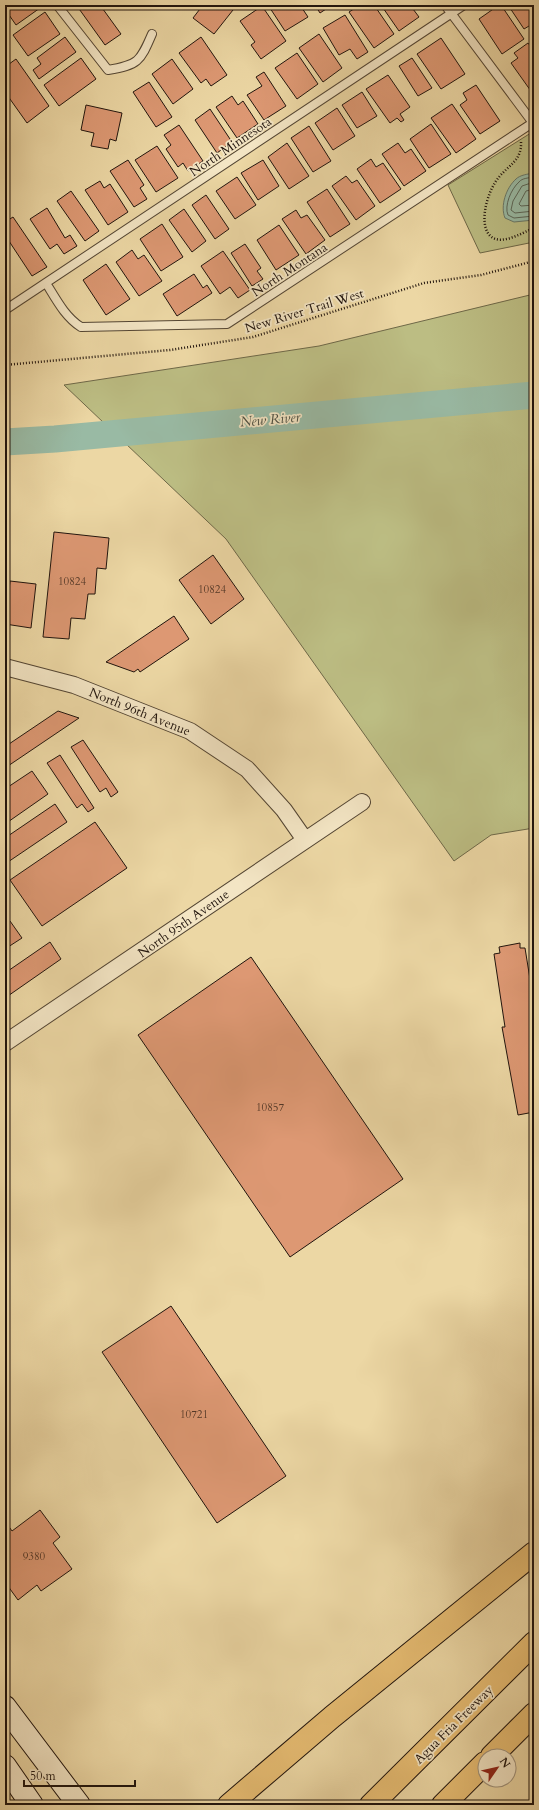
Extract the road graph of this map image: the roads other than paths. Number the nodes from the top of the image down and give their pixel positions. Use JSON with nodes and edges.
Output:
{"nodes":[{"id":1,"x":57,"y":5,"type":"edge"},
{"id":2,"x":445,"y":5,"type":"edge"},
{"id":3,"x":464,"y":5,"type":"edge"},
{"id":4,"x":452,"y":13,"type":"junction"},
{"id":5,"x":152,"y":34,"type":"dead end"},
{"id":6,"x":534,"y":122,"type":"edge"},
{"id":7,"x":46,"y":283,"type":"junction"},
{"id":8,"x":7,"y":308,"type":"edge"},
{"id":9,"x":5,"y":667,"type":"edge"},
{"id":10,"x":362,"y":802,"type":"dead end"},
{"id":11,"x":305,"y":840,"type":"junction"},
{"id":12,"x":5,"y":1043,"type":"edge"},
{"id":13,"x":534,"y":1553,"type":"edge"},
{"id":14,"x":534,"y":1643,"type":"edge"},
{"id":15,"x":5,"y":1707,"type":"edge"},
{"id":16,"x":534,"y":1714,"type":"edge"},
{"id":17,"x":500,"y":1748,"type":"edge"},
{"id":18,"x":5,"y":1766,"type":"edge"},
{"id":19,"x":477,"y":1771,"type":"edge"},
{"id":20,"x":32,"y":1805,"type":"edge"},
{"id":21,"x":79,"y":1805,"type":"edge"},
{"id":22,"x":229,"y":1805,"type":"edge"},
{"id":23,"x":371,"y":1805,"type":"edge"},
{"id":24,"x":443,"y":1805,"type":"edge"}],
"edges":[{"from":1,"to":5,"type":"lane"},
{"from":2,"to":4,"type":"lane"},
{"from":3,"to":4,"type":"lane","name":"North Minnesota"},
{"from":4,"to":6,"type":"lane"},
{"from":4,"to":7,"type":"lane","name":"North Minnesota"},
{"from":6,"to":7,"type":"lane","name":"North Montana"},
{"from":7,"to":8,"type":"lane","name":"North Minnesota"},
{"from":9,"to":11,"type":"street","name":"North 96th Avenue"},
{"from":10,"to":11,"type":"street","name":"North 95th Avenue"},
{"from":11,"to":12,"type":"street","name":"North 95th Avenue"},
{"from":13,"to":22,"type":"highway"},
{"from":14,"to":23,"type":"highway","name":"Agua Fria Freeway"},
{"from":15,"to":21,"type":"main road"},
{"from":16,"to":17,"type":"highway"},
{"from":18,"to":20,"type":"main road"},
{"from":19,"to":24,"type":"highway"}]}
